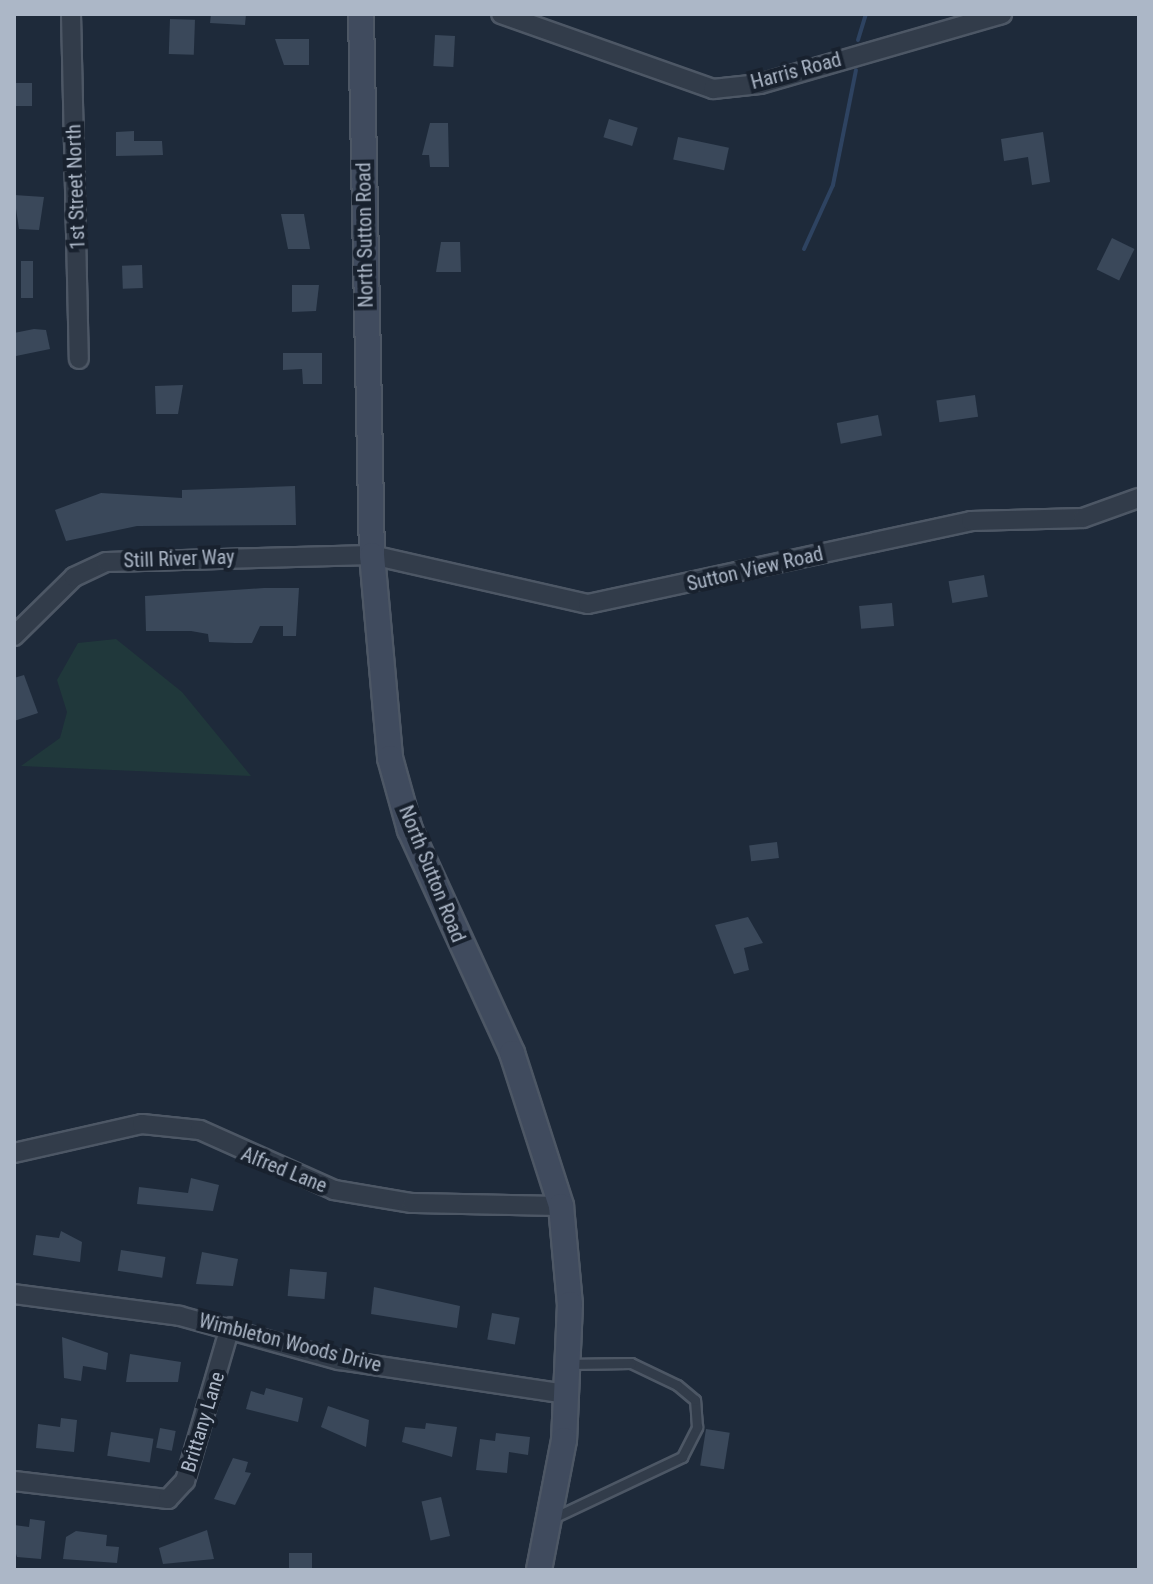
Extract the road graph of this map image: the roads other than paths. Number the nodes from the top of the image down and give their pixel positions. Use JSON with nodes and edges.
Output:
{"nodes":[{"id":1,"x":71,"y":14,"type":"edge"},
{"id":2,"x":361,"y":14,"type":"edge"},
{"id":3,"x":501,"y":14,"type":"edge"},
{"id":4,"x":1002,"y":14,"type":"edge"},
{"id":5,"x":79,"y":359,"type":"dead end"},
{"id":6,"x":1139,"y":498,"type":"edge"},
{"id":7,"x":372,"y":555,"type":"junction"},
{"id":8,"x":14,"y":636,"type":"edge"},
{"id":9,"x":14,"y":1153,"type":"edge"},
{"id":10,"x":561,"y":1206,"type":"junction"},
{"id":11,"x":14,"y":1294,"type":"edge"},
{"id":12,"x":230,"y":1327,"type":"junction"},
{"id":13,"x":568,"y":1364,"type":"junction"},
{"id":14,"x":566,"y":1394,"type":"junction"},
{"id":15,"x":14,"y":1481,"type":"edge"},
{"id":16,"x":550,"y":1519,"type":"junction"},
{"id":17,"x":539,"y":1570,"type":"edge"}],
"edges":[{"from":1,"to":5,"type":"street","name":"1st Street North"},
{"from":2,"to":7,"type":"main road","name":"North Sutton Road"},
{"from":3,"to":4,"type":"street","name":"Harris Road"},
{"from":6,"to":7,"type":"street","name":"Sutton View Road"},
{"from":7,"to":8,"type":"street","name":"Still River Way"},
{"from":7,"to":10,"type":"main road","name":"North Sutton Road"},
{"from":9,"to":10,"type":"street","name":"Alfred Lane"},
{"from":10,"to":13,"type":"main road","name":"North Sutton Road"},
{"from":11,"to":12,"type":"street","name":"Wimbleton Woods Drive"},
{"from":12,"to":14,"type":"street","name":"Wimbleton Woods Drive"},
{"from":12,"to":15,"type":"street","name":"Brittany Lane"},
{"from":13,"to":14,"type":"main road","name":"North Sutton Road"},
{"from":13,"to":16,"type":"lane"},
{"from":14,"to":16,"type":"main road","name":"North Sutton Road"},
{"from":16,"to":17,"type":"main road","name":"North Sutton Road"}]}
